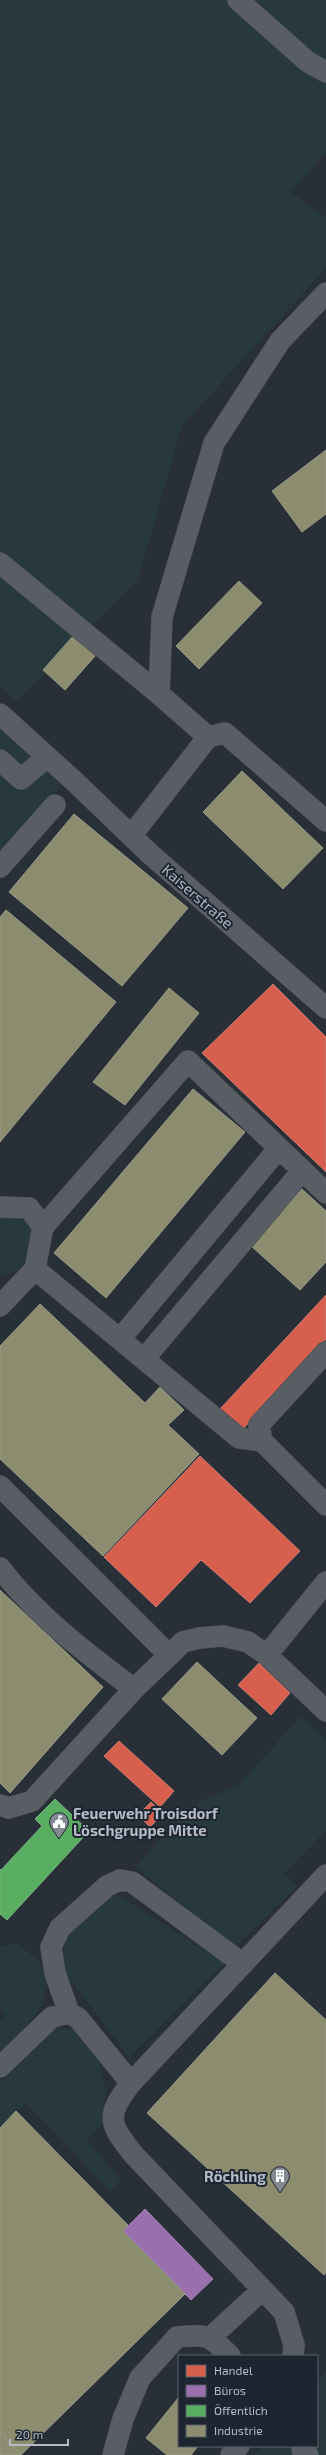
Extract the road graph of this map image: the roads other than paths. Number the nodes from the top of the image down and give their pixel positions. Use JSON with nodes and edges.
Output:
{"nodes":[{"id":1,"x":238,"y":0,"type":"edge"},
{"id":2,"x":326,"y":72,"type":"edge"},
{"id":3,"x":326,"y":293,"type":"edge"},
{"id":4,"x":0,"y":563,"type":"edge"},
{"id":5,"x":159,"y":694,"type":"junction"},
{"id":6,"x":0,"y":714,"type":"edge"},
{"id":7,"x":208,"y":737,"type":"junction"},
{"id":8,"x":47,"y":757,"type":"junction"},
{"id":9,"x":0,"y":760,"type":"edge"},
{"id":10,"x":55,"y":805,"type":"dead end"},
{"id":11,"x":326,"y":821,"type":"edge"},
{"id":12,"x":131,"y":836,"type":"junction"},
{"id":13,"x":0,"y":867,"type":"edge"},
{"id":14,"x":326,"y":1008,"type":"edge"},
{"id":15,"x":279,"y":1148,"type":"junction"},
{"id":16,"x":302,"y":1171,"type":"junction"},
{"id":17,"x":326,"y":1193,"type":"edge"},
{"id":18,"x":0,"y":1207,"type":"edge"},
{"id":19,"x":43,"y":1227,"type":"junction"},
{"id":20,"x":186,"y":1260,"type":"junction"},
{"id":21,"x":35,"y":1269,"type":"junction"},
{"id":22,"x":211,"y":1280,"type":"junction"},
{"id":23,"x":0,"y":1306,"type":"edge"},
{"id":24,"x":120,"y":1339,"type":"junction"},
{"id":25,"x":326,"y":1352,"type":"edge"},
{"id":26,"x":144,"y":1359,"type":"junction"},
{"id":27,"x":262,"y":1441,"type":"junction"},
{"id":28,"x":0,"y":1486,"type":"edge"},
{"id":29,"x":326,"y":1505,"type":"edge"},
{"id":30,"x":0,"y":1568,"type":"edge"},
{"id":31,"x":326,"y":1582,"type":"edge"},
{"id":32,"x":169,"y":1655,"type":"junction"},
{"id":33,"x":267,"y":1655,"type":"junction"},
{"id":34,"x":134,"y":1689,"type":"junction"},
{"id":35,"x":326,"y":1711,"type":"edge"},
{"id":36,"x":3,"y":1811,"type":"edge"},
{"id":37,"x":326,"y":1875,"type":"edge"},
{"id":38,"x":242,"y":1964,"type":"junction"},
{"id":39,"x":69,"y":2013,"type":"junction"},
{"id":40,"x":0,"y":2067,"type":"edge"},
{"id":41,"x":131,"y":2083,"type":"junction"},
{"id":42,"x":262,"y":2290,"type":"junction"},
{"id":43,"x":211,"y":2337,"type":"junction"},
{"id":44,"x":229,"y":2355,"type":"edge"},
{"id":45,"x":293,"y":2355,"type":"edge"},
{"id":46,"x":238,"y":2447,"type":"edge"},
{"id":47,"x":113,"y":2455,"type":"edge"},
{"id":48,"x":231,"y":2455,"type":"edge"}],
"edges":[{"from":1,"to":2,"type":"lane"},
{"from":3,"to":5,"type":"lane"},
{"from":4,"to":5,"type":"lane"},
{"from":5,"to":7,"type":"lane"},
{"from":6,"to":8,"type":"lane","name":"Kaiserstraße"},
{"from":7,"to":11,"type":"lane"},
{"from":7,"to":12,"type":"lane"},
{"from":8,"to":9,"type":"lane"},
{"from":8,"to":12,"type":"lane","name":"Kaiserstraße"},
{"from":10,"to":13,"type":"lane"},
{"from":12,"to":14,"type":"lane","name":"Kaiserstraße"},
{"from":15,"to":16,"type":"lane"},
{"from":15,"to":19,"type":"lane"},
{"from":15,"to":20,"type":"lane"},
{"from":16,"to":17,"type":"lane"},
{"from":16,"to":22,"type":"lane"},
{"from":18,"to":19,"type":"lane"},
{"from":19,"to":21,"type":"lane"},
{"from":20,"to":22,"type":"lane"},
{"from":20,"to":24,"type":"lane"},
{"from":21,"to":23,"type":"lane"},
{"from":21,"to":24,"type":"lane"},
{"from":22,"to":26,"type":"lane"},
{"from":24,"to":26,"type":"lane"},
{"from":25,"to":27,"type":"lane"},
{"from":26,"to":27,"type":"lane"},
{"from":27,"to":29,"type":"lane"},
{"from":28,"to":32,"type":"lane"},
{"from":30,"to":34,"type":"lane"},
{"from":31,"to":33,"type":"lane"},
{"from":32,"to":33,"type":"lane"},
{"from":32,"to":34,"type":"lane"},
{"from":33,"to":35,"type":"lane"},
{"from":34,"to":36,"type":"lane"},
{"from":37,"to":38,"type":"lane"},
{"from":38,"to":39,"type":"lane"},
{"from":38,"to":41,"type":"lane"},
{"from":39,"to":40,"type":"lane"},
{"from":39,"to":41,"type":"lane"},
{"from":41,"to":42,"type":"lane"},
{"from":42,"to":43,"type":"lane"},
{"from":42,"to":45,"type":"lane"},
{"from":43,"to":44,"type":"lane"},
{"from":43,"to":47,"type":"lane"},
{"from":46,"to":48,"type":"lane"}]}
